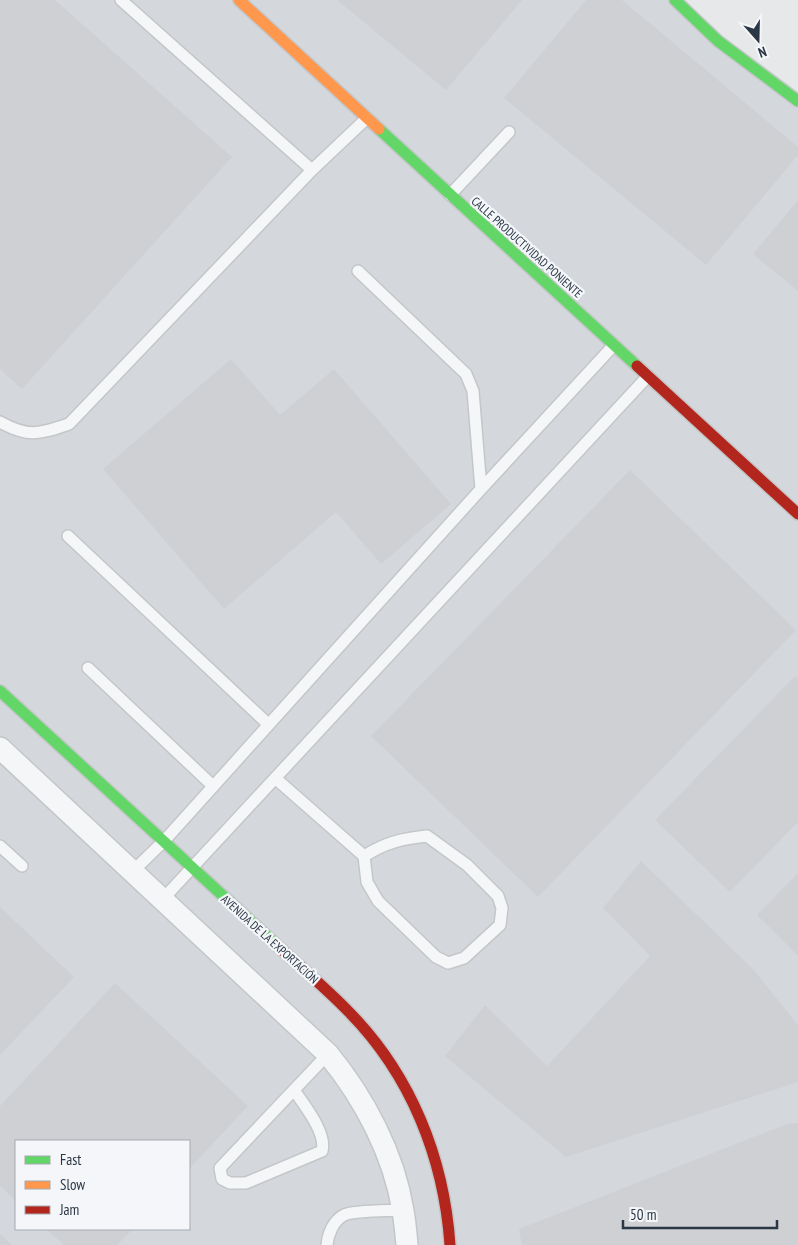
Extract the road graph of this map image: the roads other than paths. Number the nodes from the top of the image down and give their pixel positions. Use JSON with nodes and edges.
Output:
{"nodes":[{"id":1,"x":121,"y":0,"type":"edge"},
{"id":2,"x":239,"y":0,"type":"edge"},
{"id":3,"x":675,"y":0,"type":"edge"},
{"id":4,"x":798,"y":102,"type":"edge"},
{"id":5,"x":367,"y":118,"type":"junction"},
{"id":6,"x":509,"y":132,"type":"dead end"},
{"id":7,"x":312,"y":170,"type":"junction"},
{"id":8,"x":450,"y":195,"type":"junction"},
{"id":9,"x":358,"y":271,"type":"dead end"},
{"id":10,"x":614,"y":345,"type":"junction"},
{"id":11,"x":648,"y":376,"type":"junction"},
{"id":12,"x":0,"y":422,"type":"edge"},
{"id":13,"x":481,"y":490,"type":"junction"},
{"id":14,"x":798,"y":514,"type":"edge"},
{"id":15,"x":68,"y":536,"type":"dead end"},
{"id":16,"x":88,"y":668,"type":"dead end"},
{"id":17,"x":0,"y":691,"type":"edge"},
{"id":18,"x":268,"y":724,"type":"junction"},
{"id":19,"x":0,"y":748,"type":"edge"},
{"id":20,"x":275,"y":778,"type":"junction"},
{"id":21,"x":213,"y":786,"type":"junction"},
{"id":22,"x":164,"y":841,"type":"junction"},
{"id":23,"x":0,"y":846,"type":"edge"},
{"id":24,"x":364,"y":856,"type":"junction"},
{"id":25,"x":22,"y":866,"type":"dead end"},
{"id":26,"x":192,"y":868,"type":"junction"},
{"id":27,"x":133,"y":871,"type":"junction"},
{"id":28,"x":163,"y":899,"type":"junction"},
{"id":29,"x":328,"y":1054,"type":"junction"},
{"id":30,"x":294,"y":1090,"type":"junction"},
{"id":31,"x":403,"y":1210,"type":"junction"},
{"id":32,"x":327,"y":1245,"type":"edge"},
{"id":33,"x":407,"y":1245,"type":"edge"},
{"id":34,"x":450,"y":1245,"type":"edge"}],
"edges":[{"from":1,"to":7,"type":"lane"},
{"from":2,"to":5,"type":"street","name":"CALLE PRODUCTIVIDAD PONIENTE"},
{"from":3,"to":4,"type":"street"},
{"from":5,"to":7,"type":"lane"},
{"from":5,"to":8,"type":"street","name":"CALLE PRODUCTIVIDAD PONIENTE"},
{"from":6,"to":8,"type":"lane"},
{"from":7,"to":12,"type":"lane"},
{"from":8,"to":10,"type":"street","name":"CALLE PRODUCTIVIDAD PONIENTE"},
{"from":9,"to":13,"type":"lane"},
{"from":10,"to":11,"type":"street","name":"CALLE PRODUCTIVIDAD PONIENTE"},
{"from":10,"to":13,"type":"lane"},
{"from":11,"to":14,"type":"street","name":"CALLE PRODUCTIVIDAD PONIENTE"},
{"from":11,"to":20,"type":"lane"},
{"from":13,"to":18,"type":"lane"},
{"from":15,"to":18,"type":"lane"},
{"from":16,"to":21,"type":"lane"},
{"from":17,"to":22,"type":"street","name":"AVENIDA DE LA EXPORTACIÓN"},
{"from":18,"to":21,"type":"lane"},
{"from":19,"to":27,"type":"street"},
{"from":20,"to":24,"type":"lane"},
{"from":20,"to":26,"type":"lane"},
{"from":21,"to":22,"type":"lane"},
{"from":22,"to":26,"type":"street","name":"AVENIDA DE LA EXPORTACIÓN"},
{"from":22,"to":27,"type":"lane"},
{"from":23,"to":25,"type":"lane"},
{"from":24,"to":24,"type":"lane"},
{"from":26,"to":28,"type":"lane"},
{"from":26,"to":34,"type":"street","name":"AVENIDA DE LA EXPORTACIÓN"},
{"from":27,"to":28,"type":"street"},
{"from":28,"to":29,"type":"street"},
{"from":29,"to":30,"type":"lane"},
{"from":29,"to":31,"type":"street"},
{"from":30,"to":30,"type":"lane"},
{"from":31,"to":32,"type":"lane"},
{"from":31,"to":33,"type":"street"}]}
